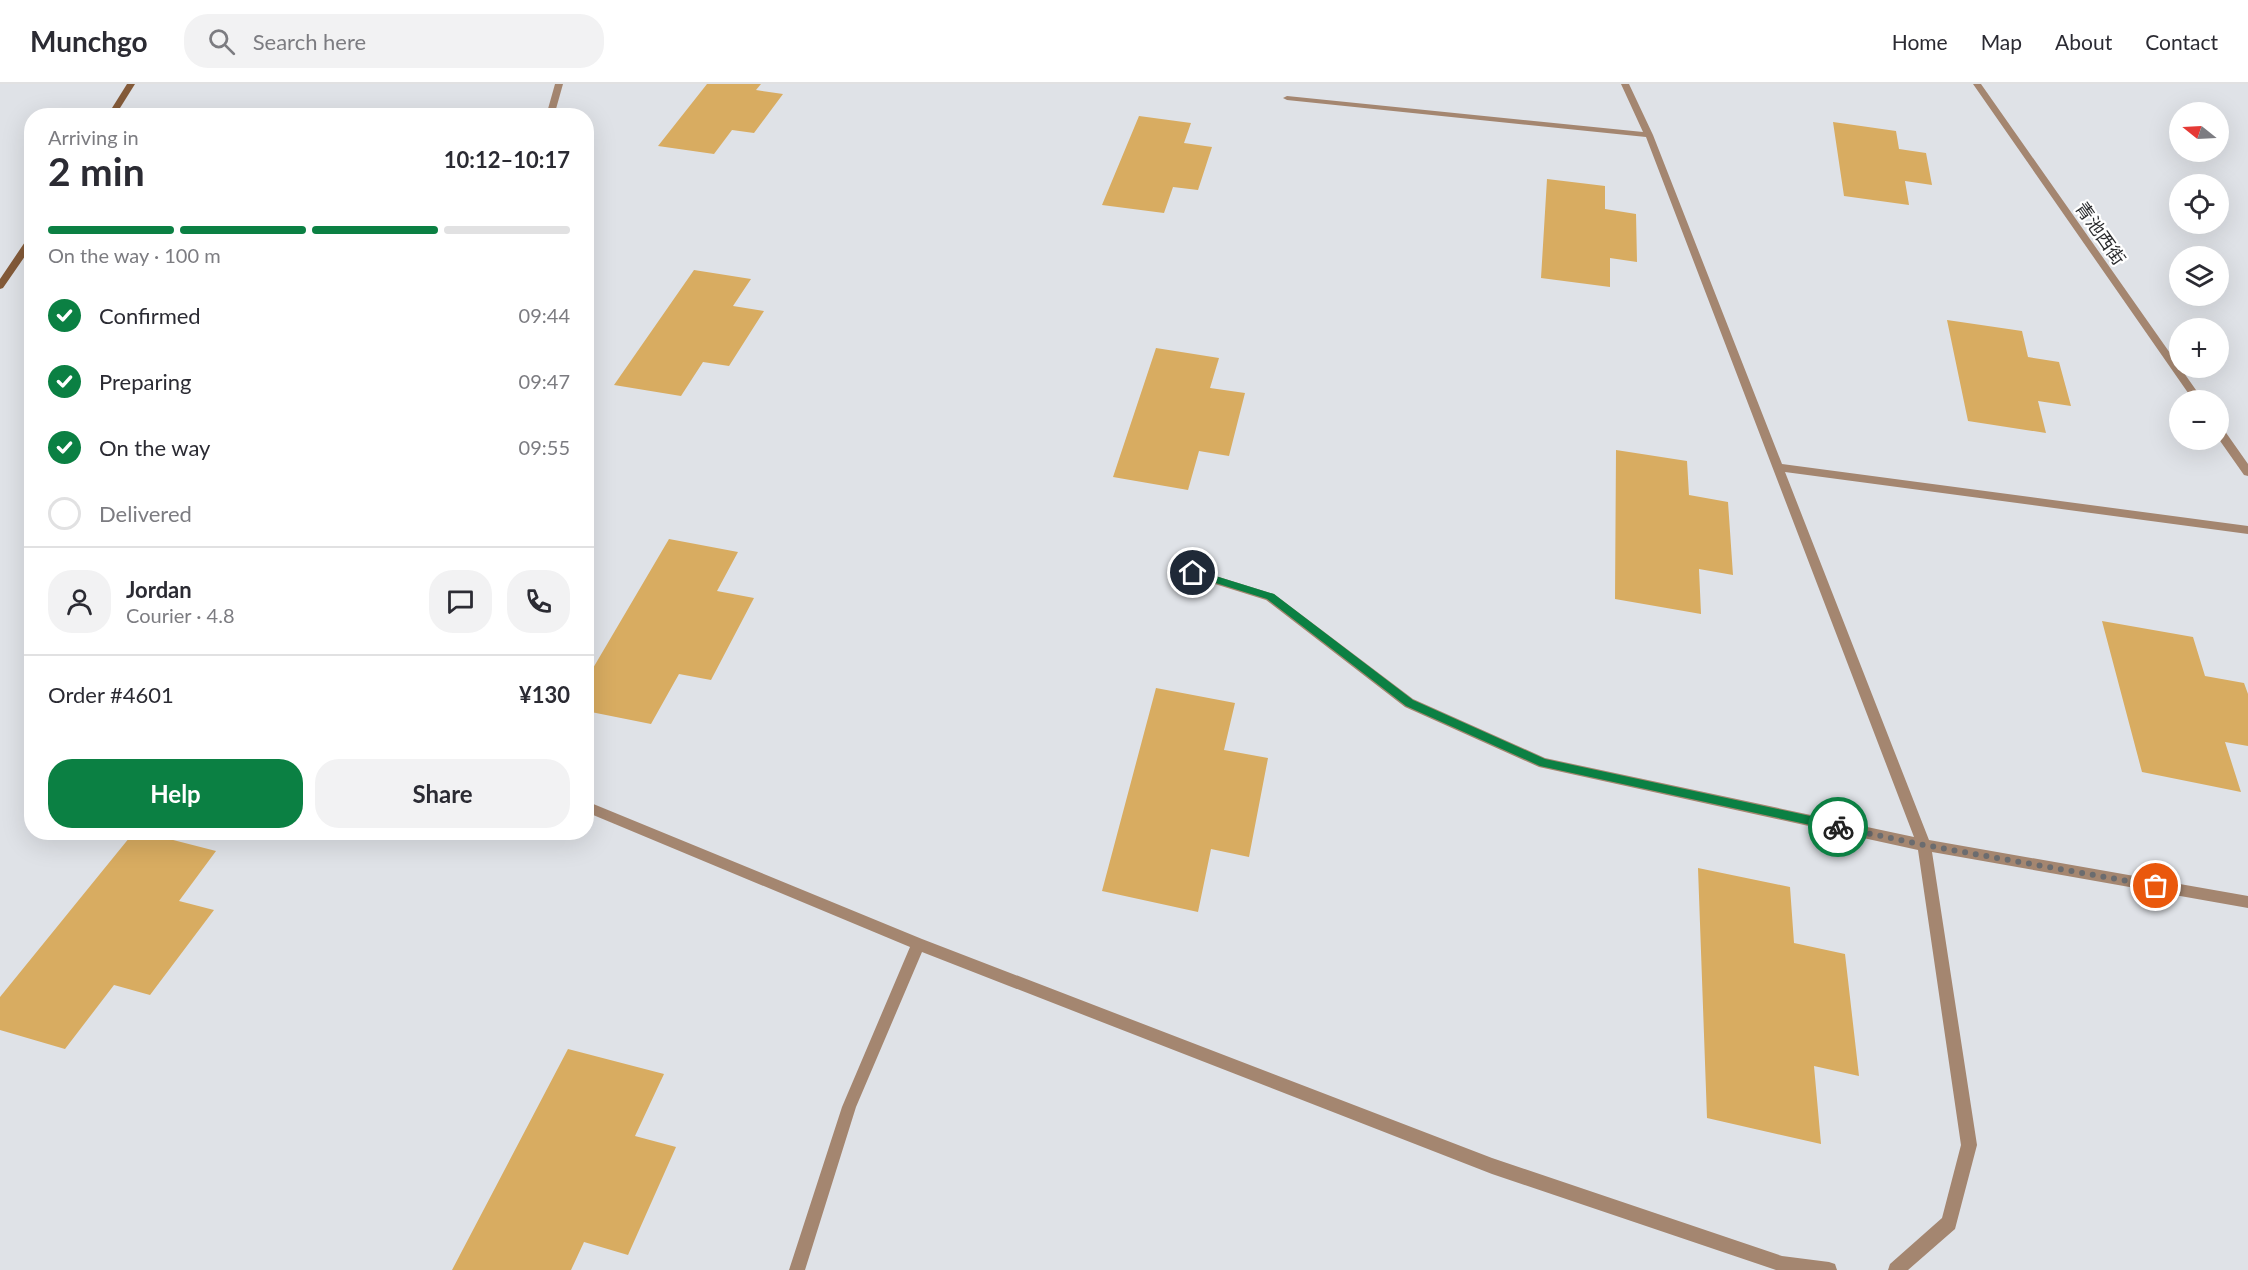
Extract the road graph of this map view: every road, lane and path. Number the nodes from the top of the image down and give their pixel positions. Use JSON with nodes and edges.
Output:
{"nodes":[{"id":1,"x":131,"y":84,"type":"edge"},
{"id":2,"x":558,"y":84,"type":"edge"},
{"id":3,"x":1625,"y":84,"type":"edge"},
{"id":4,"x":1977,"y":84,"type":"edge"},
{"id":5,"x":1287,"y":98,"type":"dead end"},
{"id":6,"x":116,"y":108,"type":"edge"},
{"id":7,"x":552,"y":108,"type":"edge"},
{"id":8,"x":1648,"y":135,"type":"junction"},
{"id":9,"x":24,"y":250,"type":"edge"},
{"id":10,"x":0,"y":286,"type":"edge"},
{"id":11,"x":2191,"y":390,"type":"edge"},
{"id":12,"x":2229,"y":445,"type":"edge"},
{"id":13,"x":1777,"y":467,"type":"junction"},
{"id":14,"x":2248,"y":472,"type":"edge"},
{"id":15,"x":2248,"y":530,"type":"edge"},
{"id":16,"x":1174,"y":567,"type":"dead end"},
{"id":17,"x":594,"y":809,"type":"edge"},
{"id":18,"x":1924,"y":845,"type":"junction"},
{"id":19,"x":2248,"y":902,"type":"edge"},
{"id":20,"x":918,"y":944,"type":"junction"},
{"id":21,"x":797,"y":1270,"type":"edge"},
{"id":22,"x":1829,"y":1270,"type":"edge"},
{"id":23,"x":1896,"y":1270,"type":"edge"}],
"edges":[{"from":1,"to":6,"type":"main road"},
{"from":2,"to":7,"type":"street"},
{"from":3,"to":8,"type":"street"},
{"from":4,"to":11,"type":"street","name":"青池西街"},
{"from":5,"to":8,"type":"street"},
{"from":8,"to":13,"type":"street"},
{"from":9,"to":10,"type":"main road"},
{"from":12,"to":14,"type":"street"},
{"from":13,"to":15,"type":"street"},
{"from":13,"to":18,"type":"street"},
{"from":16,"to":18,"type":"street"},
{"from":17,"to":20,"type":"street"},
{"from":18,"to":19,"type":"street"},
{"from":18,"to":23,"type":"street"},
{"from":20,"to":21,"type":"street"},
{"from":20,"to":22,"type":"street"}]}
